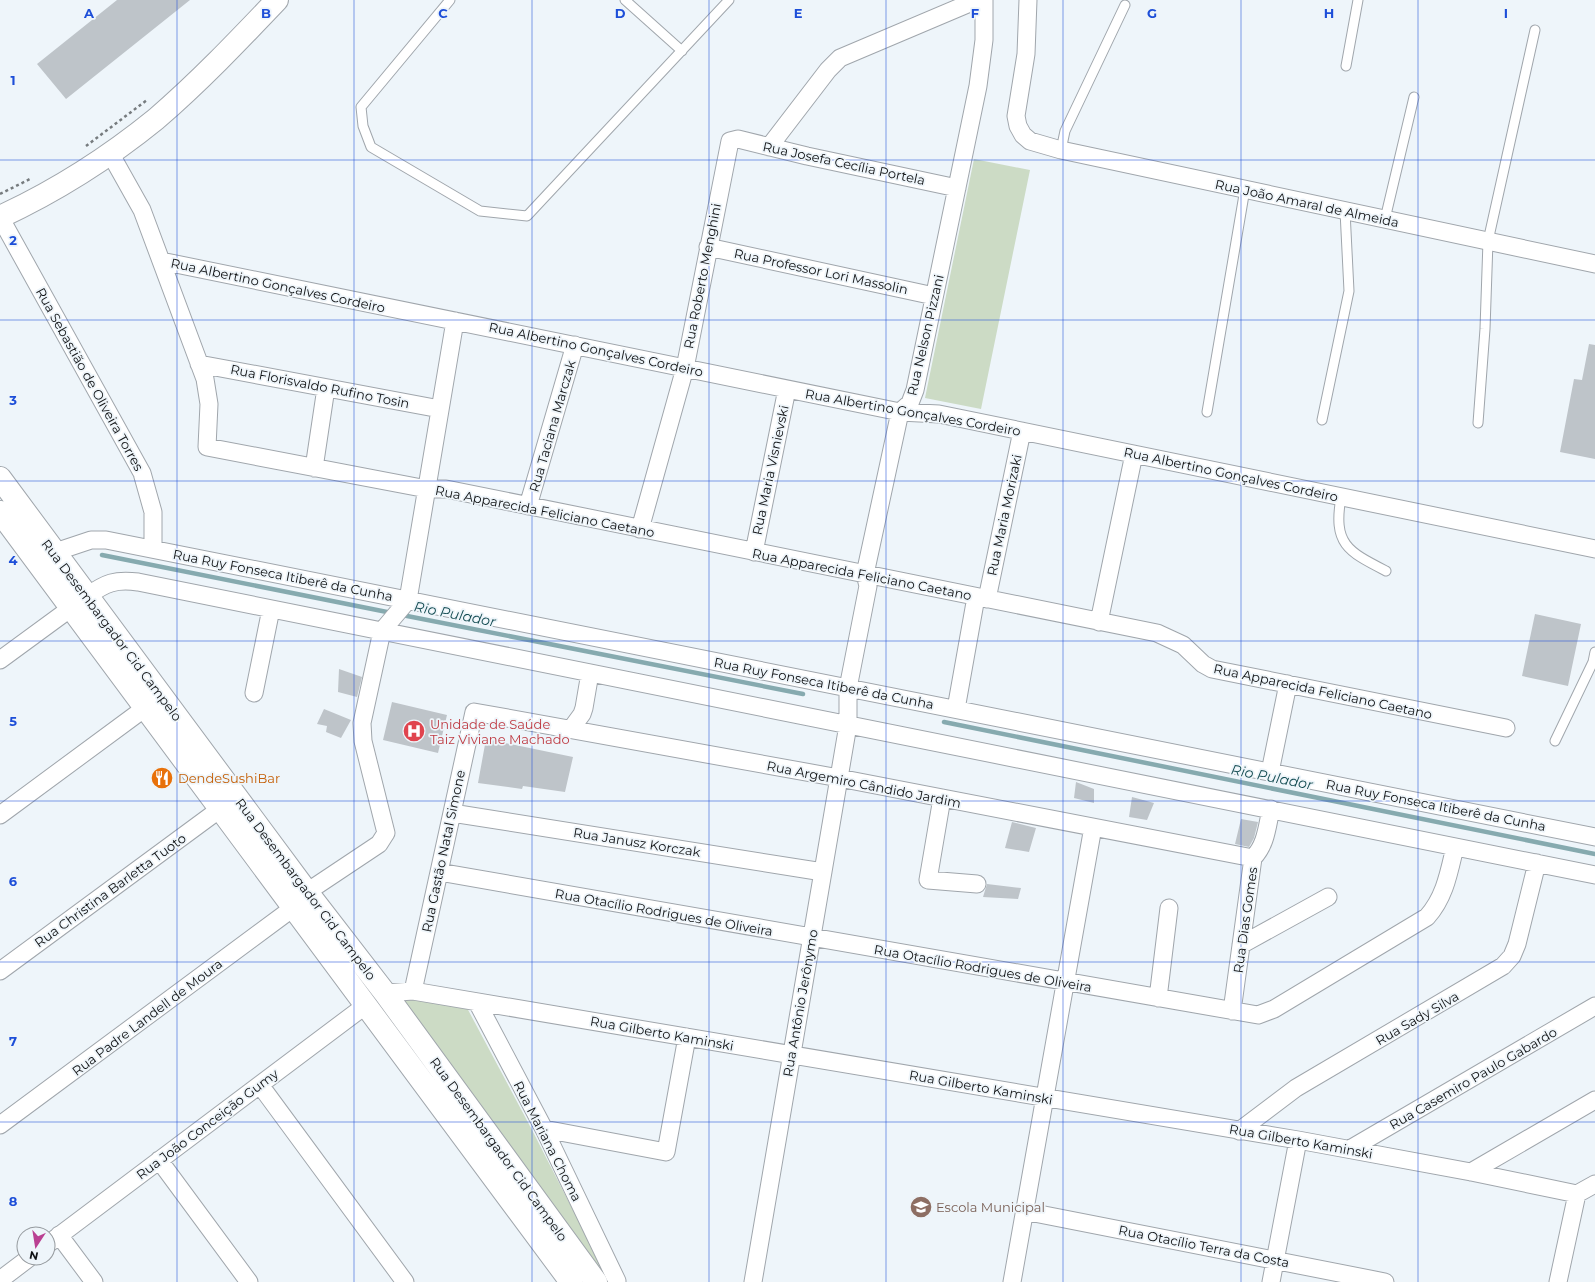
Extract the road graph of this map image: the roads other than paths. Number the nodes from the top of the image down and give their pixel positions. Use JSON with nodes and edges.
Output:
{"nodes":[{"id":1,"x":277,"y":0,"type":"edge"},
{"id":2,"x":450,"y":0,"type":"edge"},
{"id":3,"x":625,"y":0,"type":"edge"},
{"id":4,"x":729,"y":0,"type":"edge"},
{"id":5,"x":977,"y":0,"type":"edge"},
{"id":6,"x":984,"y":0,"type":"edge"},
{"id":7,"x":1028,"y":0,"type":"edge"},
{"id":8,"x":1358,"y":0,"type":"edge"},
{"id":9,"x":1125,"y":5,"type":"dead end"},
{"id":10,"x":1535,"y":30,"type":"dead end"},
{"id":11,"x":682,"y":51,"type":"junction"},
{"id":12,"x":1346,"y":66,"type":"dead end"},
{"id":13,"x":1414,"y":97,"type":"dead end"},
{"id":14,"x":732,"y":139,"type":"joint"},
{"id":15,"x":769,"y":147,"type":"junction"},
{"id":16,"x":1061,"y":150,"type":"junction"},
{"id":17,"x":110,"y":153,"type":"junction"},
{"id":18,"x":957,"y":188,"type":"junction"},
{"id":19,"x":1245,"y":189,"type":"junction"},
{"id":20,"x":1345,"y":211,"type":"junction"},
{"id":21,"x":0,"y":217,"type":"edge"},
{"id":22,"x":1385,"y":219,"type":"junction"},
{"id":23,"x":1488,"y":241,"type":"junction"},
{"id":24,"x":708,"y":247,"type":"junction"},
{"id":25,"x":161,"y":261,"type":"junction"},
{"id":26,"x":1595,"y":264,"type":"edge"},
{"id":27,"x":934,"y":296,"type":"junction"},
{"id":28,"x":455,"y":321,"type":"junction"},
{"id":29,"x":575,"y":345,"type":"junction"},
{"id":30,"x":199,"y":364,"type":"junction"},
{"id":31,"x":685,"y":368,"type":"junction"},
{"id":32,"x":326,"y":388,"type":"junction"},
{"id":33,"x":787,"y":388,"type":"junction"},
{"id":34,"x":440,"y":409,"type":"junction"},
{"id":35,"x":900,"y":412,"type":"junction"},
{"id":36,"x":1207,"y":412,"type":"dead end"},
{"id":37,"x":1322,"y":420,"type":"dead end"},
{"id":38,"x":1478,"y":423,"type":"dead end"},
{"id":39,"x":1022,"y":431,"type":"junction"},
{"id":40,"x":1134,"y":454,"type":"junction"},
{"id":41,"x":314,"y":468,"type":"junction"},
{"id":42,"x":0,"y":478,"type":"edge"},
{"id":43,"x":427,"y":489,"type":"junction"},
{"id":44,"x":1341,"y":497,"type":"junction"},
{"id":45,"x":528,"y":506,"type":"junction"},
{"id":46,"x":3,"y":521,"type":"edge"},
{"id":47,"x":640,"y":528,"type":"junction"},
{"id":48,"x":153,"y":549,"type":"junction"},
{"id":49,"x":1595,"y":549,"type":"edge"},
{"id":50,"x":55,"y":552,"type":"junction"},
{"id":51,"x":754,"y":552,"type":"junction"},
{"id":52,"x":1386,"y":571,"type":"dead end"},
{"id":53,"x":865,"y":574,"type":"junction"},
{"id":54,"x":981,"y":598,"type":"junction"},
{"id":55,"x":408,"y":600,"type":"junction"},
{"id":56,"x":79,"y":602,"type":"junction"},
{"id":57,"x":271,"y":609,"type":"junction"},
{"id":58,"x":1099,"y":622,"type":"junction"},
{"id":59,"x":382,"y":631,"type":"junction"},
{"id":60,"x":1595,"y":652,"type":"edge"},
{"id":61,"x":0,"y":660,"type":"edge"},
{"id":62,"x":590,"y":673,"type":"junction"},
{"id":63,"x":1288,"y":684,"type":"junction"},
{"id":64,"x":848,"y":688,"type":"junction"},
{"id":65,"x":254,"y":693,"type":"dead end"},
{"id":66,"x":145,"y":708,"type":"junction"},
{"id":67,"x":956,"y":709,"type":"junction"},
{"id":68,"x":474,"y":712,"type":"joint"},
{"id":69,"x":848,"y":725,"type":"junction"},
{"id":70,"x":1506,"y":728,"type":"dead end"},
{"id":71,"x":571,"y":729,"type":"junction"},
{"id":72,"x":1555,"y":741,"type":"dead end"},
{"id":73,"x":1270,"y":772,"type":"junction"},
{"id":74,"x":839,"y":778,"type":"junction"},
{"id":75,"x":942,"y":798,"type":"junction"},
{"id":76,"x":220,"y":809,"type":"junction"},
{"id":77,"x":1271,"y":810,"type":"junction"},
{"id":78,"x":452,"y":813,"type":"junction"},
{"id":79,"x":0,"y":815,"type":"edge"},
{"id":80,"x":1093,"y":827,"type":"junction"},
{"id":81,"x":1595,"y":837,"type":"edge"},
{"id":82,"x":1455,"y":847,"type":"junction"},
{"id":83,"x":1253,"y":858,"type":"junction"},
{"id":84,"x":1537,"y":863,"type":"junction"},
{"id":85,"x":439,"y":872,"type":"junction"},
{"id":86,"x":823,"y":872,"type":"junction"},
{"id":87,"x":1595,"y":875,"type":"edge"},
{"id":88,"x":977,"y":884,"type":"dead end"},
{"id":89,"x":1328,"y":897,"type":"dead end"},
{"id":90,"x":300,"y":900,"type":"junction"},
{"id":91,"x":1169,"y":908,"type":"dead end"},
{"id":92,"x":812,"y":938,"type":"junction"},
{"id":93,"x":1241,"y":945,"type":"junction"},
{"id":94,"x":0,"y":971,"type":"edge"},
{"id":95,"x":1065,"y":982,"type":"junction"},
{"id":96,"x":413,"y":991,"type":"junction"},
{"id":97,"x":385,"y":993,"type":"junction"},
{"id":98,"x":1158,"y":998,"type":"junction"},
{"id":99,"x":477,"y":1002,"type":"junction"},
{"id":100,"x":366,"y":1005,"type":"junction"},
{"id":101,"x":1595,"y":1006,"type":"edge"},
{"id":102,"x":1232,"y":1011,"type":"junction"},
{"id":103,"x":687,"y":1037,"type":"junction"},
{"id":104,"x":792,"y":1055,"type":"junction"},
{"id":105,"x":260,"y":1084,"type":"junction"},
{"id":106,"x":1045,"y":1098,"type":"junction"},
{"id":107,"x":1595,"y":1100,"type":"edge"},
{"id":108,"x":0,"y":1125,"type":"edge"},
{"id":109,"x":544,"y":1129,"type":"junction"},
{"id":110,"x":1239,"y":1131,"type":"junction"},
{"id":111,"x":1298,"y":1140,"type":"junction"},
{"id":112,"x":1350,"y":1149,"type":"junction"},
{"id":113,"x":160,"y":1160,"type":"junction"},
{"id":114,"x":1471,"y":1172,"type":"junction"},
{"id":115,"x":1595,"y":1184,"type":"edge"},
{"id":116,"x":1577,"y":1194,"type":"junction"},
{"id":117,"x":1024,"y":1211,"type":"junction"},
{"id":118,"x":56,"y":1238,"type":"edge"},
{"id":119,"x":56,"y":1241,"type":"edge"},
{"id":120,"x":1276,"y":1260,"type":"junction"},
{"id":121,"x":18,"y":1266,"type":"edge"},
{"id":122,"x":0,"y":1280,"type":"edge"},
{"id":123,"x":607,"y":1281,"type":"edge"},
{"id":124,"x":94,"y":1282,"type":"edge"},
{"id":125,"x":249,"y":1282,"type":"edge"},
{"id":126,"x":405,"y":1282,"type":"edge"},
{"id":127,"x":571,"y":1282,"type":"edge"},
{"id":128,"x":753,"y":1282,"type":"edge"},
{"id":129,"x":1012,"y":1282,"type":"edge"},
{"id":130,"x":1271,"y":1282,"type":"edge"},
{"id":131,"x":1384,"y":1282,"type":"edge"},
{"id":132,"x":1558,"y":1282,"type":"edge"}],
"edges":[{"from":1,"to":17,"type":"main road"},
{"from":2,"to":11,"type":"lane"},
{"from":3,"to":11,"type":"lane"},
{"from":4,"to":11,"type":"lane"},
{"from":5,"to":15,"type":"street"},
{"from":6,"to":18,"type":"street","name":"Rua Nelson Pizzani"},
{"from":7,"to":16,"type":"street","name":"Rua João Amaral de Almeida"},
{"from":8,"to":12,"type":"lane"},
{"from":9,"to":16,"type":"lane"},
{"from":10,"to":23,"type":"lane"},
{"from":13,"to":22,"type":"lane"},
{"from":14,"to":15,"type":"street","name":"Rua Josefa Cecília Portela"},
{"from":14,"to":24,"type":"street","name":"Rua Roberto Menghini"},
{"from":15,"to":18,"type":"street","name":"Rua Josefa Cecília Portela"},
{"from":16,"to":19,"type":"street","name":"Rua João Amaral de Almeida"},
{"from":17,"to":21,"type":"main road"},
{"from":17,"to":25,"type":"street"},
{"from":18,"to":27,"type":"street","name":"Rua Nelson Pizzani"},
{"from":19,"to":20,"type":"street","name":"Rua João Amaral de Almeida"},
{"from":19,"to":36,"type":"lane"},
{"from":20,"to":22,"type":"street","name":"Rua João Amaral de Almeida"},
{"from":20,"to":37,"type":"lane"},
{"from":21,"to":48,"type":"street","name":"Rua Sebastião de Oliveira Torres"},
{"from":22,"to":23,"type":"street","name":"Rua João Amaral de Almeida"},
{"from":23,"to":26,"type":"street","name":"Rua João Amaral de Almeida"},
{"from":23,"to":38,"type":"lane"},
{"from":24,"to":27,"type":"street","name":"Rua Professor Lori Massolin"},
{"from":24,"to":31,"type":"street","name":"Rua Roberto Menghini"},
{"from":25,"to":28,"type":"street","name":"Rua Albertino Gonçalves Cordeiro"},
{"from":25,"to":30,"type":"street"},
{"from":27,"to":35,"type":"street","name":"Rua Nelson Pizzani"},
{"from":28,"to":29,"type":"street","name":"Rua Albertino Gonçalves Cordeiro"},
{"from":28,"to":34,"type":"street"},
{"from":29,"to":31,"type":"street","name":"Rua Albertino Gonçalves Cordeiro"},
{"from":29,"to":45,"type":"street","name":"Rua Taciana Marczak"},
{"from":30,"to":32,"type":"street","name":"Rua Florisvaldo Rufino Tosin"},
{"from":30,"to":41,"type":"street","name":"Rua Apparecida Feliciano Caetano"},
{"from":31,"to":33,"type":"street","name":"Rua Albertino Gonçalves Cordeiro"},
{"from":31,"to":47,"type":"street","name":"Rua Roberto Menghini"},
{"from":32,"to":34,"type":"street","name":"Rua Florisvaldo Rufino Tosin"},
{"from":32,"to":41,"type":"street"},
{"from":33,"to":35,"type":"street","name":"Rua Albertino Gonçalves Cordeiro"},
{"from":33,"to":51,"type":"street","name":"Rua Maria Visnievski"},
{"from":34,"to":43,"type":"street"},
{"from":35,"to":39,"type":"street","name":"Rua Albertino Gonçalves Cordeiro"},
{"from":35,"to":53,"type":"street","name":"Rua Nelson Pizzani"},
{"from":39,"to":40,"type":"street","name":"Rua Albertino Gonçalves Cordeiro"},
{"from":39,"to":54,"type":"street","name":"Rua Maria Morizaki"},
{"from":40,"to":44,"type":"street","name":"Rua Albertino Gonçalves Cordeiro"},
{"from":40,"to":58,"type":"street"},
{"from":41,"to":43,"type":"street","name":"Rua Apparecida Feliciano Caetano"},
{"from":42,"to":50,"type":"main road","name":"Rua Desembargador Cid Campelo"},
{"from":43,"to":45,"type":"street","name":"Rua Apparecida Feliciano Caetano"},
{"from":43,"to":55,"type":"street"},
{"from":44,"to":49,"type":"street","name":"Rua Albertino Gonçalves Cordeiro"},
{"from":44,"to":52,"type":"lane"},
{"from":45,"to":47,"type":"street","name":"Rua Apparecida Feliciano Caetano"},
{"from":46,"to":56,"type":"main road","name":"Rua Desembargador Cid Campelo"},
{"from":47,"to":51,"type":"street","name":"Rua Apparecida Feliciano Caetano"},
{"from":48,"to":50,"type":"street","name":"Rua Ruy Fonseca Itiberê da Cunha"},
{"from":48,"to":55,"type":"street","name":"Rua Ruy Fonseca Itiberê da Cunha"},
{"from":50,"to":56,"type":"main road","name":"Rua Desembargador Cid Campelo"},
{"from":51,"to":53,"type":"street","name":"Rua Apparecida Feliciano Caetano"},
{"from":53,"to":54,"type":"street","name":"Rua Apparecida Feliciano Caetano"},
{"from":53,"to":64,"type":"street","name":"Rua Nelson Pizzani"},
{"from":54,"to":58,"type":"street","name":"Rua Apparecida Feliciano Caetano"},
{"from":54,"to":67,"type":"street","name":"Rua Maria Morizaki"},
{"from":55,"to":59,"type":"street"},
{"from":55,"to":64,"type":"street","name":"Rua Ruy Fonseca Itiberê da Cunha"},
{"from":56,"to":57,"type":"street"},
{"from":56,"to":61,"type":"street"},
{"from":56,"to":66,"type":"main road","name":"Rua Desembargador Cid Campelo"},
{"from":56,"to":90,"type":"main road","name":"Rua Desembargador Cid Campelo"},
{"from":57,"to":59,"type":"street"},
{"from":57,"to":65,"type":"street"},
{"from":58,"to":63,"type":"street","name":"Rua Apparecida Feliciano Caetano"},
{"from":59,"to":62,"type":"street"},
{"from":59,"to":90,"type":"street","name":"Rua Padre Landell de Moura"},
{"from":60,"to":72,"type":"lane"},
{"from":62,"to":69,"type":"street"},
{"from":62,"to":71,"type":"street"},
{"from":63,"to":70,"type":"street","name":"Rua Apparecida Feliciano Caetano"},
{"from":63,"to":73,"type":"street"},
{"from":64,"to":67,"type":"street","name":"Rua Ruy Fonseca Itiberê da Cunha"},
{"from":64,"to":69,"type":"street","name":"Rua Nelson Pizzani"},
{"from":66,"to":76,"type":"main road","name":"Rua Desembargador Cid Campelo"},
{"from":66,"to":79,"type":"street"},
{"from":67,"to":73,"type":"street","name":"Rua Ruy Fonseca Itiberê da Cunha"},
{"from":68,"to":71,"type":"street","name":"Rua Argemiro Cândido Jardim"},
{"from":68,"to":78,"type":"street","name":"Rua Gastão Natal Simone"},
{"from":69,"to":74,"type":"street","name":"Rua Antônio Jerônymo"},
{"from":69,"to":77,"type":"street"},
{"from":71,"to":74,"type":"street","name":"Rua Argemiro Cândido Jardim"},
{"from":73,"to":81,"type":"street","name":"Rua Ruy Fonseca Itiberê da Cunha"},
{"from":74,"to":75,"type":"street","name":"Rua Argemiro Cândido Jardim"},
{"from":74,"to":86,"type":"street","name":"Rua Antônio Jerônymo"},
{"from":75,"to":80,"type":"street","name":"Rua Argemiro Cândido Jardim"},
{"from":75,"to":88,"type":"street"},
{"from":76,"to":90,"type":"main road","name":"Rua Desembargador Cid Campelo"},
{"from":76,"to":94,"type":"street","name":"Rua Christina Barletta Tuoto"},
{"from":77,"to":82,"type":"street"},
{"from":77,"to":83,"type":"street","name":"Rua Dias Gomes"},
{"from":78,"to":85,"type":"street","name":"Rua Gastão Natal Simone"},
{"from":78,"to":86,"type":"street","name":"Rua Janusz Korczak"},
{"from":80,"to":83,"type":"street","name":"Rua Argemiro Cândido Jardim"},
{"from":80,"to":95,"type":"street"},
{"from":82,"to":84,"type":"street"},
{"from":82,"to":102,"type":"street","name":"Rua Otacílio Rodrigues de Oliveira"},
{"from":83,"to":93,"type":"street","name":"Rua Dias Gomes"},
{"from":84,"to":87,"type":"street"},
{"from":84,"to":110,"type":"street","name":"Rua Sady Silva"},
{"from":85,"to":92,"type":"street","name":"Rua Otacílio Rodrigues de Oliveira"},
{"from":85,"to":96,"type":"street","name":"Rua Gastão Natal Simone"},
{"from":86,"to":92,"type":"street","name":"Rua Antônio Jerônymo"},
{"from":89,"to":93,"type":"street"},
{"from":90,"to":97,"type":"main road","name":"Rua Desembargador Cid Campelo"},
{"from":90,"to":100,"type":"main road","name":"Rua Desembargador Cid Campelo"},
{"from":90,"to":108,"type":"street","name":"Rua Padre Landell de Moura"},
{"from":91,"to":98,"type":"street"},
{"from":92,"to":95,"type":"street","name":"Rua Otacílio Rodrigues de Oliveira"},
{"from":92,"to":104,"type":"street","name":"Rua Antônio Jerônymo"},
{"from":93,"to":102,"type":"street","name":"Rua Dias Gomes"},
{"from":95,"to":98,"type":"street","name":"Rua Otacílio Rodrigues de Oliveira"},
{"from":95,"to":106,"type":"street"},
{"from":96,"to":97,"type":"street","name":"Rua Gilberto Kaminski"},
{"from":96,"to":99,"type":"street","name":"Rua Gilberto Kaminski"},
{"from":97,"to":100,"type":"main road"},
{"from":97,"to":123,"type":"main road","name":"Rua Desembargador Cid Campelo"},
{"from":98,"to":102,"type":"street","name":"Rua Otacílio Rodrigues de Oliveira"},
{"from":99,"to":103,"type":"street","name":"Rua Gilberto Kaminski"},
{"from":99,"to":109,"type":"street","name":"Rua Mariana Choma"},
{"from":100,"to":105,"type":"street","name":"Rua João Conceição Gumy"},
{"from":100,"to":127,"type":"main road","name":"Rua Desembargador Cid Campelo"},
{"from":101,"to":112,"type":"street","name":"Rua Casemiro Paulo Gabardo"},
{"from":103,"to":104,"type":"street","name":"Rua Gilberto Kaminski"},
{"from":103,"to":109,"type":"street"},
{"from":104,"to":106,"type":"street","name":"Rua Gilberto Kaminski"},
{"from":104,"to":128,"type":"street","name":"Rua Antônio Jerônymo"},
{"from":105,"to":113,"type":"street","name":"Rua João Conceição Gumy"},
{"from":105,"to":126,"type":"street"},
{"from":106,"to":110,"type":"street","name":"Rua Gilberto Kaminski"},
{"from":106,"to":117,"type":"street"},
{"from":107,"to":114,"type":"street"},
{"from":109,"to":123,"type":"street","name":"Rua Mariana Choma"},
{"from":110,"to":111,"type":"street","name":"Rua Gilberto Kaminski"},
{"from":111,"to":112,"type":"street","name":"Rua Gilberto Kaminski"},
{"from":111,"to":120,"type":"street"},
{"from":112,"to":114,"type":"street","name":"Rua Gilberto Kaminski"},
{"from":113,"to":118,"type":"street","name":"Rua João Conceição Gumy"},
{"from":113,"to":125,"type":"street"},
{"from":114,"to":116,"type":"street","name":"Rua Gilberto Kaminski"},
{"from":115,"to":116,"type":"street"},
{"from":116,"to":132,"type":"street"},
{"from":117,"to":120,"type":"street","name":"Rua Otacílio Terra da Costa"},
{"from":117,"to":129,"type":"street"},
{"from":119,"to":124,"type":"street"},
{"from":120,"to":130,"type":"street"},
{"from":120,"to":131,"type":"street","name":"Rua Otacílio Terra da Costa"},
{"from":121,"to":122,"type":"street"}]}
